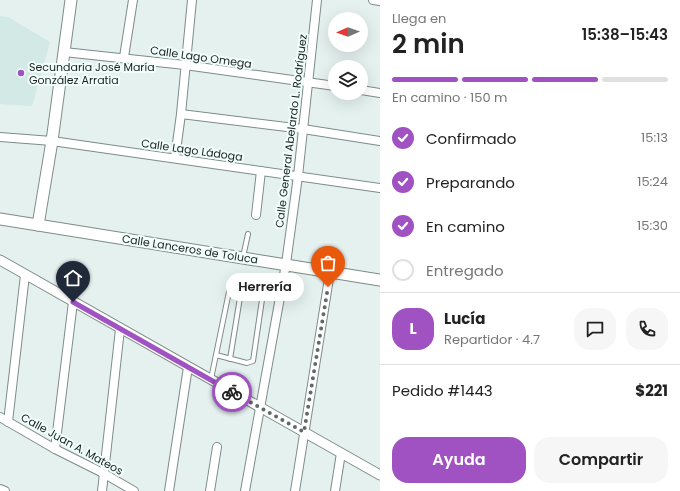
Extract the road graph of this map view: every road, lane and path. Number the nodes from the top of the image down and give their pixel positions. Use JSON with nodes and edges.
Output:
{"nodes":[{"id":1,"x":71,"y":0,"type":"edge"},
{"id":2,"x":133,"y":0,"type":"edge"},
{"id":3,"x":192,"y":0,"type":"edge"},
{"id":4,"x":317,"y":0,"type":"edge"},
{"id":5,"x":373,"y":0,"type":"edge"},
{"id":6,"x":380,"y":1,"type":"edge"},
{"id":7,"x":64,"y":52,"type":"junction"},
{"id":8,"x":124,"y":57,"type":"junction"},
{"id":9,"x":185,"y":65,"type":"junction"},
{"id":10,"x":308,"y":82,"type":"junction"},
{"id":11,"x":328,"y":85,"type":"edge"},
{"id":12,"x":368,"y":91,"type":"edge"},
{"id":13,"x":380,"y":92,"type":"edge"},
{"id":14,"x":181,"y":114,"type":"junction"},
{"id":15,"x":303,"y":129,"type":"junction"},
{"id":16,"x":0,"y":137,"type":"edge"},
{"id":17,"x":52,"y":141,"type":"junction"},
{"id":18,"x":380,"y":141,"type":"edge"},
{"id":19,"x":175,"y":158,"type":"junction"},
{"id":20,"x":261,"y":171,"type":"junction"},
{"id":21,"x":298,"y":176,"type":"junction"},
{"id":22,"x":380,"y":188,"type":"edge"},
{"id":23,"x":256,"y":216,"type":"dead end"},
{"id":24,"x":0,"y":219,"type":"edge"},
{"id":25,"x":38,"y":225,"type":"junction"},
{"id":26,"x":248,"y":234,"type":"dead end"},
{"id":27,"x":243,"y":257,"type":"junction"},
{"id":28,"x":0,"y":260,"type":"edge"},
{"id":29,"x":286,"y":264,"type":"junction"},
{"id":30,"x":330,"y":272,"type":"junction"},
{"id":31,"x":25,"y":275,"type":"junction"},
{"id":32,"x":243,"y":279,"type":"junction"},
{"id":33,"x":380,"y":280,"type":"edge"},
{"id":34,"x":73,"y":302,"type":"junction"},
{"id":35,"x":120,"y":329,"type":"junction"},
{"id":36,"x":216,"y":354,"type":"junction"},
{"id":37,"x":230,"y":358,"type":"junction"},
{"id":38,"x":188,"y":367,"type":"junction"},
{"id":39,"x":211,"y":380,"type":"junction"},
{"id":40,"x":260,"y":407,"type":"junction"},
{"id":41,"x":0,"y":417,"type":"edge"},
{"id":42,"x":8,"y":422,"type":"junction"},
{"id":43,"x":304,"y":432,"type":"junction"},
{"id":44,"x":217,"y":446,"type":"dead end"},
{"id":45,"x":55,"y":449,"type":"junction"},
{"id":46,"x":341,"y":453,"type":"junction"},
{"id":47,"x":103,"y":473,"type":"junction"},
{"id":48,"x":380,"y":475,"type":"edge"},
{"id":49,"x":0,"y":489,"type":"edge"},
{"id":50,"x":5,"y":491,"type":"edge"},
{"id":51,"x":102,"y":491,"type":"edge"},
{"id":52,"x":134,"y":491,"type":"edge"},
{"id":53,"x":168,"y":491,"type":"edge"},
{"id":54,"x":210,"y":491,"type":"edge"},
{"id":55,"x":245,"y":491,"type":"edge"},
{"id":56,"x":295,"y":491,"type":"edge"},
{"id":57,"x":335,"y":491,"type":"edge"}],
"edges":[{"from":1,"to":7,"type":"main road"},
{"from":2,"to":8,"type":"street"},
{"from":3,"to":9,"type":"street"},
{"from":4,"to":10,"type":"street","name":"Calle General Abelardo L. Rodríguez"},
{"from":5,"to":6,"type":"street"},
{"from":7,"to":8,"type":"street","name":"Calle Lago Omega"},
{"from":7,"to":17,"type":"main road"},
{"from":8,"to":9,"type":"street","name":"Calle Lago Omega"},
{"from":9,"to":10,"type":"street","name":"Calle Lago Omega"},
{"from":9,"to":14,"type":"street"},
{"from":10,"to":11,"type":"street","name":"Calle Lago Omega"},
{"from":10,"to":15,"type":"street","name":"Calle General Abelardo L. Rodríguez"},
{"from":12,"to":13,"type":"street"},
{"from":14,"to":15,"type":"street"},
{"from":14,"to":19,"type":"street"},
{"from":15,"to":18,"type":"street"},
{"from":15,"to":21,"type":"street","name":"Calle General Abelardo L. Rodríguez"},
{"from":16,"to":17,"type":"street","name":"Calle Lago Ládoga"},
{"from":17,"to":19,"type":"street","name":"Calle Lago Ládoga"},
{"from":17,"to":25,"type":"main road"},
{"from":19,"to":20,"type":"street","name":"Calle Lago Ládoga"},
{"from":20,"to":21,"type":"street","name":"Calle Lago Ládoga"},
{"from":20,"to":23,"type":"street"},
{"from":21,"to":22,"type":"street","name":"Calle Lago Ládoga"},
{"from":21,"to":29,"type":"street","name":"Calle General Abelardo L. Rodríguez"},
{"from":24,"to":25,"type":"main road","name":"Calle Lanceros de Toluca"},
{"from":25,"to":27,"type":"main road","name":"Calle Lanceros de Toluca"},
{"from":26,"to":27,"type":"lane"},
{"from":27,"to":29,"type":"main road","name":"Calle Lanceros de Toluca"},
{"from":28,"to":31,"type":"street"},
{"from":29,"to":30,"type":"main road","name":"Calle Lanceros de Toluca"},
{"from":29,"to":40,"type":"street","name":"Calle General Abelardo L. Rodríguez"},
{"from":30,"to":33,"type":"main road","name":"Calle Lanceros de Toluca"},
{"from":30,"to":43,"type":"street"},
{"from":31,"to":34,"type":"street"},
{"from":31,"to":42,"type":"street"},
{"from":32,"to":36,"type":"lane"},
{"from":32,"to":37,"type":"lane"},
{"from":32,"to":37,"type":"lane"},
{"from":34,"to":35,"type":"street"},
{"from":34,"to":45,"type":"street"},
{"from":35,"to":38,"type":"street"},
{"from":35,"to":47,"type":"street"},
{"from":36,"to":37,"type":"lane"},
{"from":36,"to":39,"type":"lane"},
{"from":38,"to":39,"type":"street"},
{"from":38,"to":53,"type":"street"},
{"from":39,"to":40,"type":"street"},
{"from":40,"to":43,"type":"street"},
{"from":40,"to":55,"type":"street","name":"Calle General Abelardo L. Rodríguez"},
{"from":41,"to":42,"type":"street","name":"Calle Juan A. Mateos"},
{"from":42,"to":45,"type":"street","name":"Calle Juan A. Mateos"},
{"from":43,"to":46,"type":"street"},
{"from":43,"to":56,"type":"street"},
{"from":44,"to":54,"type":"street"},
{"from":45,"to":47,"type":"street","name":"Calle Juan A. Mateos"},
{"from":46,"to":48,"type":"street"},
{"from":46,"to":57,"type":"street"},
{"from":47,"to":51,"type":"street"},
{"from":47,"to":52,"type":"street","name":"Calle Juan A. Mateos"},
{"from":49,"to":50,"type":"street"}]}
